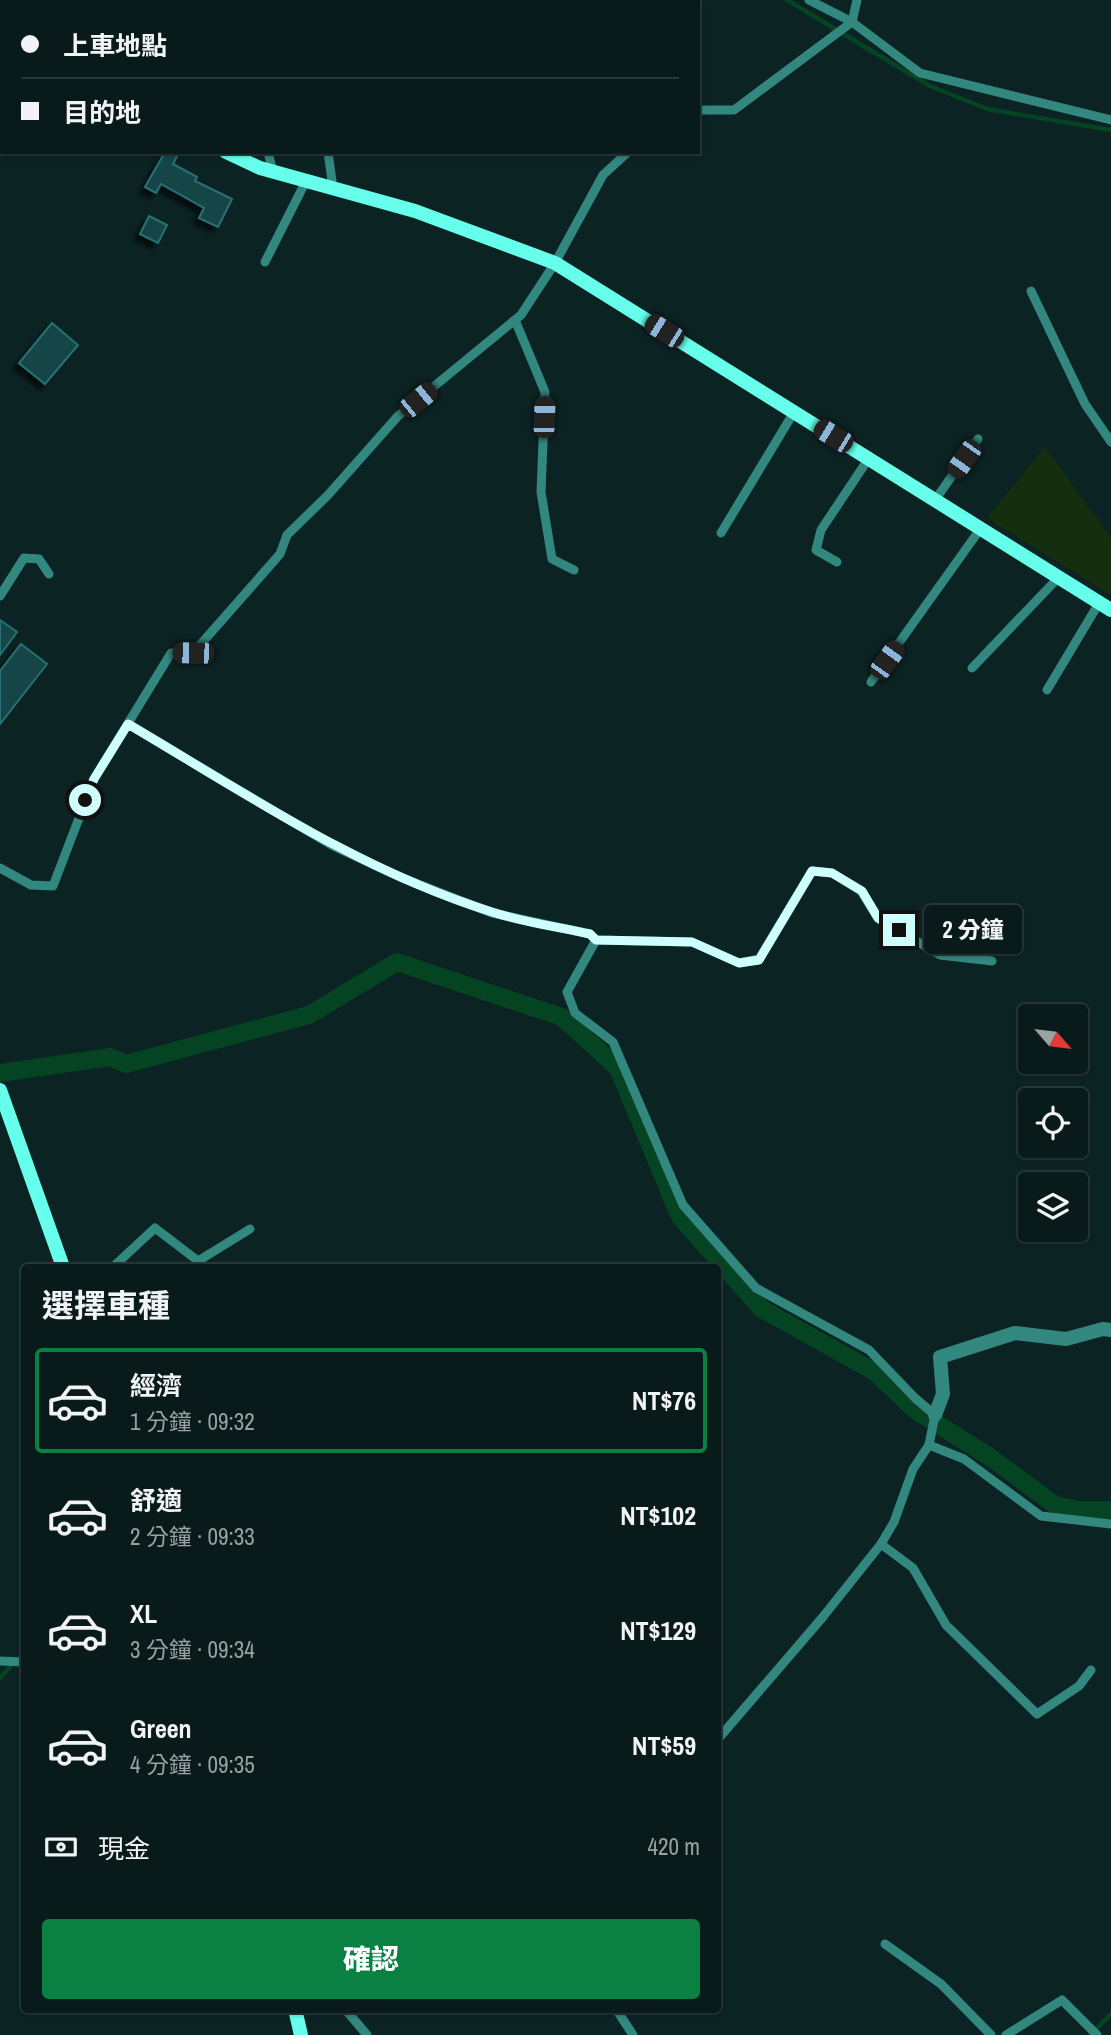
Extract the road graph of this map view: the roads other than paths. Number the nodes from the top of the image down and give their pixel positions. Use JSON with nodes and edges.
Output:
{"nodes":[{"id":1,"x":809,"y":0,"type":"edge"},
{"id":2,"x":857,"y":0,"type":"edge"},
{"id":3,"x":852,"y":22,"type":"junction"},
{"id":4,"x":700,"y":110,"type":"edge"},
{"id":5,"x":1111,"y":120,"type":"edge"},
{"id":6,"x":230,"y":154,"type":"edge"},
{"id":7,"x":268,"y":154,"type":"edge"},
{"id":8,"x":328,"y":154,"type":"edge"},
{"id":9,"x":626,"y":154,"type":"edge"},
{"id":10,"x":273,"y":172,"type":"junction"},
{"id":11,"x":306,"y":181,"type":"junction"},
{"id":12,"x":333,"y":188,"type":"junction"},
{"id":13,"x":265,"y":262,"type":"dead end"},
{"id":14,"x":555,"y":263,"type":"junction"},
{"id":15,"x":1031,"y":291,"type":"dead end"},
{"id":16,"x":515,"y":320,"type":"junction"},
{"id":17,"x":794,"y":412,"type":"junction"},
{"id":18,"x":978,"y":439,"type":"dead end"},
{"id":19,"x":1111,"y":442,"type":"edge"},
{"id":20,"x":869,"y":458,"type":"junction"},
{"id":21,"x":935,"y":500,"type":"junction"},
{"id":22,"x":981,"y":528,"type":"junction"},
{"id":23,"x":721,"y":533,"type":"dead end"},
{"id":24,"x":836,"y":562,"type":"dead end"},
{"id":25,"x":574,"y":570,"type":"dead end"},
{"id":26,"x":49,"y":574,"type":"dead end"},
{"id":27,"x":1059,"y":577,"type":"junction"},
{"id":28,"x":0,"y":596,"type":"edge"},
{"id":29,"x":1105,"y":607,"type":"edge"},
{"id":30,"x":972,"y":668,"type":"dead end"},
{"id":31,"x":872,"y":682,"type":"dead end"},
{"id":32,"x":1047,"y":690,"type":"dead end"},
{"id":33,"x":128,"y":724,"type":"junction"},
{"id":34,"x":0,"y":869,"type":"edge"},
{"id":35,"x":596,"y":940,"type":"junction"},
{"id":36,"x":992,"y":961,"type":"dead end"},
{"id":37,"x":0,"y":1090,"type":"edge"},
{"id":38,"x":250,"y":1228,"type":"dead end"},
{"id":39,"x":62,"y":1264,"type":"edge"},
{"id":40,"x":116,"y":1264,"type":"edge"},
{"id":41,"x":202,"y":1264,"type":"edge"},
{"id":42,"x":1111,"y":1330,"type":"edge"},
{"id":43,"x":935,"y":1415,"type":"junction"},
{"id":44,"x":929,"y":1444,"type":"junction"},
{"id":45,"x":1111,"y":1524,"type":"edge"},
{"id":46,"x":881,"y":1544,"type":"junction"},
{"id":47,"x":0,"y":1661,"type":"edge"},
{"id":48,"x":21,"y":1662,"type":"edge"},
{"id":49,"x":1091,"y":1670,"type":"dead end"},
{"id":50,"x":721,"y":1736,"type":"edge"},
{"id":51,"x":885,"y":1944,"type":"dead end"},
{"id":52,"x":296,"y":2013,"type":"edge"},
{"id":53,"x":348,"y":2013,"type":"edge"},
{"id":54,"x":619,"y":2013,"type":"edge"},
{"id":55,"x":301,"y":2035,"type":"edge"},
{"id":56,"x":367,"y":2035,"type":"edge"},
{"id":57,"x":633,"y":2035,"type":"edge"},
{"id":58,"x":991,"y":2035,"type":"edge"},
{"id":59,"x":1006,"y":2035,"type":"edge"},
{"id":60,"x":1097,"y":2035,"type":"edge"}],
"edges":[{"from":1,"to":3,"type":"lane"},
{"from":2,"to":3,"type":"lane"},
{"from":3,"to":4,"type":"lane"},
{"from":3,"to":5,"type":"lane"},
{"from":6,"to":10,"type":"street"},
{"from":7,"to":10,"type":"lane"},
{"from":8,"to":12,"type":"lane"},
{"from":9,"to":14,"type":"lane"},
{"from":10,"to":11,"type":"street"},
{"from":11,"to":12,"type":"street"},
{"from":11,"to":13,"type":"lane"},
{"from":12,"to":14,"type":"street"},
{"from":14,"to":16,"type":"lane"},
{"from":14,"to":17,"type":"street"},
{"from":15,"to":19,"type":"lane"},
{"from":16,"to":25,"type":"lane"},
{"from":16,"to":33,"type":"lane"},
{"from":17,"to":20,"type":"street"},
{"from":17,"to":23,"type":"lane"},
{"from":18,"to":21,"type":"lane"},
{"from":20,"to":21,"type":"street"},
{"from":20,"to":24,"type":"lane"},
{"from":21,"to":22,"type":"street"},
{"from":22,"to":27,"type":"street"},
{"from":22,"to":31,"type":"lane"},
{"from":26,"to":28,"type":"lane"},
{"from":27,"to":29,"type":"street"},
{"from":27,"to":30,"type":"lane"},
{"from":29,"to":32,"type":"lane"},
{"from":33,"to":34,"type":"lane"},
{"from":33,"to":35,"type":"lane"},
{"from":35,"to":36,"type":"lane"},
{"from":35,"to":43,"type":"lane"},
{"from":37,"to":39,"type":"street"},
{"from":38,"to":41,"type":"lane"},
{"from":40,"to":41,"type":"lane"},
{"from":42,"to":43,"type":"street"},
{"from":43,"to":44,"type":"lane"},
{"from":44,"to":45,"type":"lane"},
{"from":44,"to":46,"type":"lane"},
{"from":46,"to":49,"type":"lane"},
{"from":46,"to":50,"type":"lane"},
{"from":47,"to":48,"type":"lane"},
{"from":51,"to":58,"type":"lane"},
{"from":52,"to":55,"type":"street"},
{"from":53,"to":56,"type":"lane"},
{"from":54,"to":57,"type":"lane"},
{"from":59,"to":60,"type":"lane"}]}
